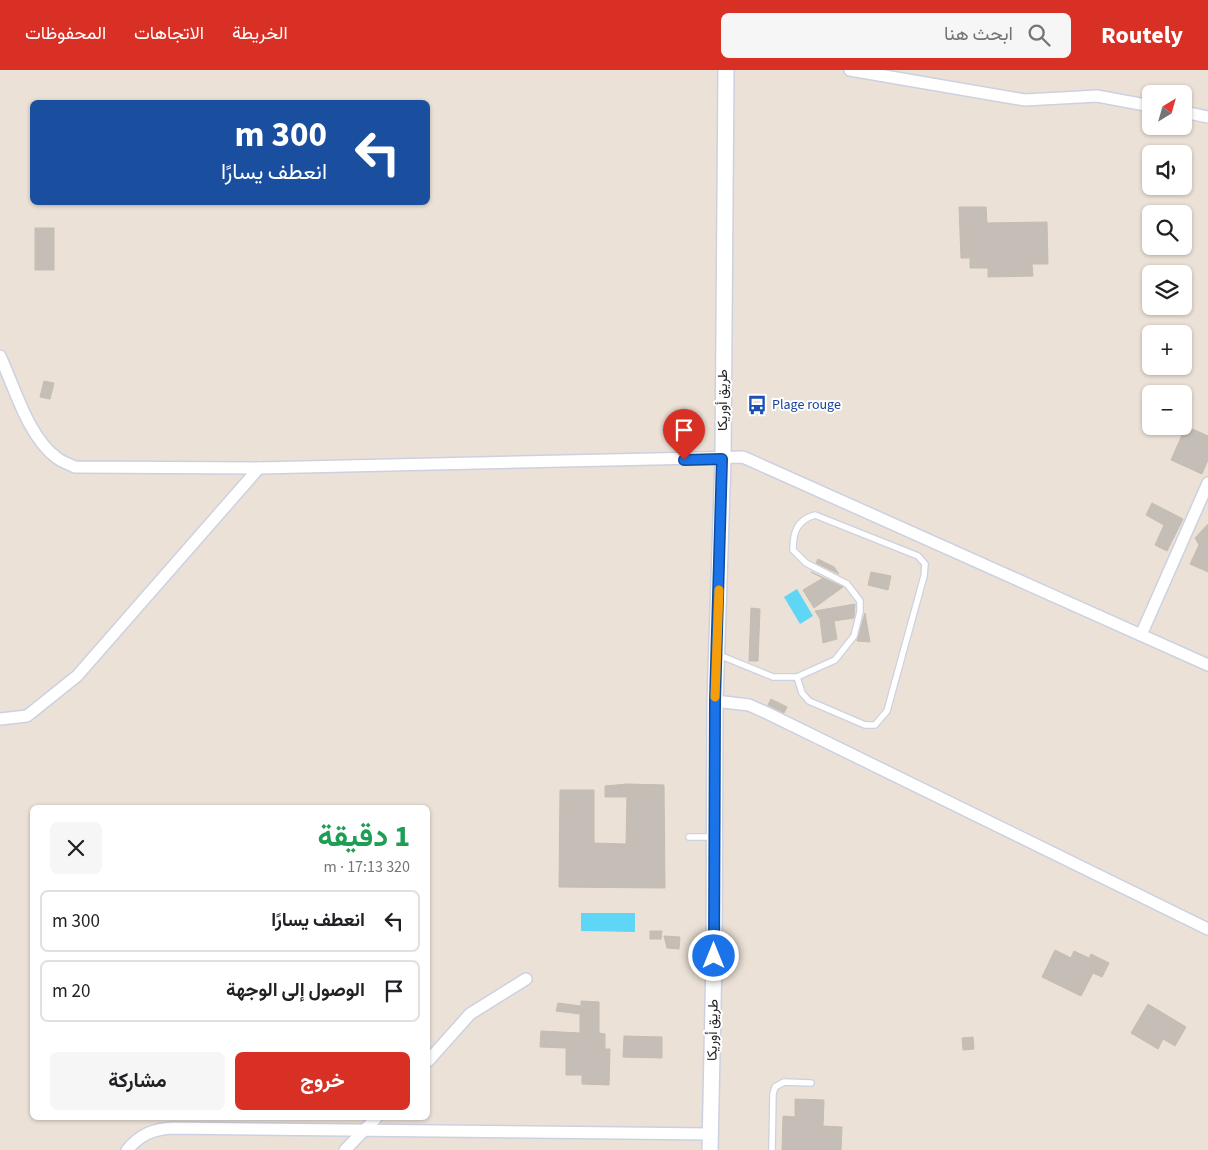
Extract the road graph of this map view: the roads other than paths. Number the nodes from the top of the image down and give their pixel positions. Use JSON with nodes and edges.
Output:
{"nodes":[{"id":1,"x":726,"y":70,"type":"edge"},
{"id":2,"x":850,"y":70,"type":"edge"},
{"id":3,"x":1142,"y":104,"type":"edge"},
{"id":4,"x":1192,"y":114,"type":"edge"},
{"id":5,"x":1208,"y":117,"type":"edge"},
{"id":6,"x":0,"y":356,"type":"edge"},
{"id":7,"x":722,"y":459,"type":"junction"},
{"id":8,"x":259,"y":468,"type":"junction"},
{"id":9,"x":1208,"y":484,"type":"edge"},
{"id":10,"x":1141,"y":635,"type":"junction"},
{"id":11,"x":717,"y":654,"type":"junction"},
{"id":12,"x":1208,"y":665,"type":"edge"},
{"id":13,"x":797,"y":677,"type":"junction"},
{"id":14,"x":715,"y":701,"type":"junction"},
{"id":15,"x":0,"y":720,"type":"edge"},
{"id":16,"x":689,"y":837,"type":"dead end"},
{"id":17,"x":715,"y":837,"type":"junction"},
{"id":18,"x":1208,"y":929,"type":"edge"},
{"id":19,"x":526,"y":979,"type":"dead end"},
{"id":20,"x":430,"y":1059,"type":"edge"},
{"id":21,"x":812,"y":1083,"type":"dead end"},
{"id":22,"x":374,"y":1120,"type":"edge"},
{"id":23,"x":365,"y":1130,"type":"junction"},
{"id":24,"x":710,"y":1134,"type":"junction"},
{"id":25,"x":126,"y":1150,"type":"edge"},
{"id":26,"x":345,"y":1150,"type":"edge"},
{"id":27,"x":710,"y":1150,"type":"edge"},
{"id":28,"x":772,"y":1150,"type":"edge"}],
"edges":[{"from":1,"to":7,"type":"street","name":"طريق أوريكا"},
{"from":2,"to":3,"type":"street"},
{"from":4,"to":5,"type":"street"},
{"from":6,"to":8,"type":"street"},
{"from":7,"to":8,"type":"street"},
{"from":7,"to":10,"type":"street"},
{"from":7,"to":11,"type":"street","name":"طريق أوريكا"},
{"from":8,"to":15,"type":"street"},
{"from":9,"to":10,"type":"street"},
{"from":10,"to":12,"type":"street"},
{"from":11,"to":13,"type":"lane"},
{"from":11,"to":14,"type":"street","name":"طريق أوريكا"},
{"from":13,"to":13,"type":"lane"},
{"from":14,"to":17,"type":"street","name":"طريق أوريكا"},
{"from":14,"to":18,"type":"street"},
{"from":16,"to":17,"type":"lane"},
{"from":17,"to":24,"type":"street","name":"طريق أوريكا"},
{"from":19,"to":20,"type":"street"},
{"from":21,"to":28,"type":"lane"},
{"from":22,"to":23,"type":"street"},
{"from":23,"to":24,"type":"street"},
{"from":23,"to":25,"type":"street"},
{"from":23,"to":26,"type":"street"},
{"from":24,"to":27,"type":"street","name":"طريق أوريكا"}]}
